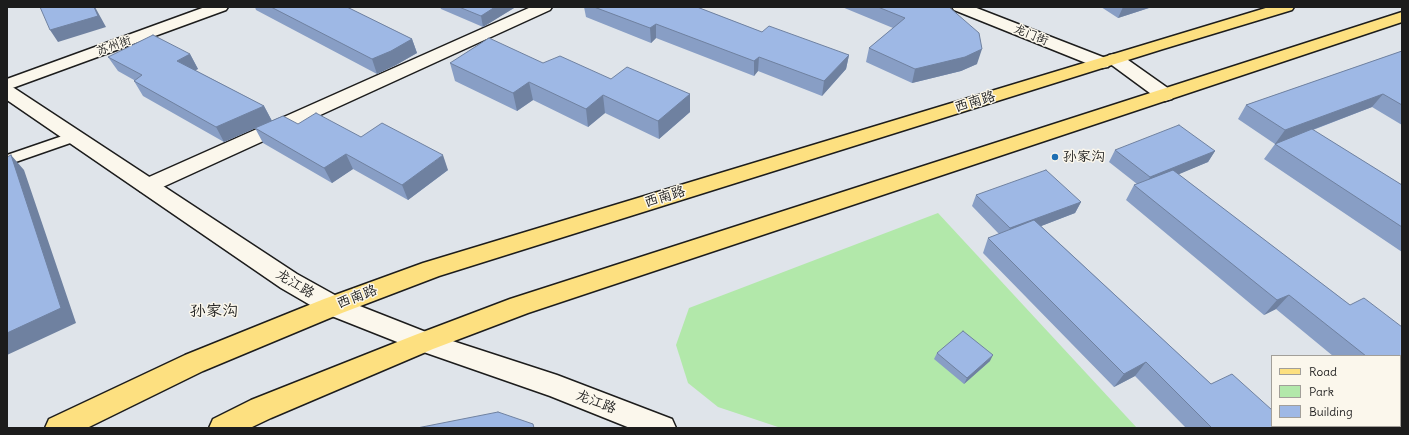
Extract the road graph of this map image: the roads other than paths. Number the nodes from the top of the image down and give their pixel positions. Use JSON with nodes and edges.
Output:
{"nodes":[{"id":1,"x":220,"y":7,"type":"edge"},
{"id":2,"x":544,"y":7,"type":"edge"},
{"id":3,"x":960,"y":7,"type":"edge"},
{"id":4,"x":1286,"y":7,"type":"edge"},
{"id":5,"x":1402,"y":17,"type":"edge"},
{"id":6,"x":1109,"y":61,"type":"junction"},
{"id":7,"x":7,"y":85,"type":"edge"},
{"id":8,"x":7,"y":92,"type":"edge"},
{"id":9,"x":1165,"y":95,"type":"junction"},
{"id":10,"x":74,"y":137,"type":"junction"},
{"id":11,"x":7,"y":160,"type":"edge"},
{"id":12,"x":147,"y":186,"type":"junction"},
{"id":13,"x":333,"y":306,"type":"junction"},
{"id":14,"x":424,"y":342,"type":"junction"},
{"id":15,"x":59,"y":428,"type":"edge"},
{"id":16,"x":222,"y":428,"type":"edge"},
{"id":17,"x":662,"y":428,"type":"edge"}],
"edges":[{"from":1,"to":7,"type":"street","name":"苏州街"},
{"from":2,"to":12,"type":"street"},
{"from":3,"to":6,"type":"street","name":"龙门街"},
{"from":4,"to":6,"type":"main road","name":"西南路"},
{"from":5,"to":9,"type":"main road"},
{"from":6,"to":9,"type":"street","name":"龙门街"},
{"from":6,"to":13,"type":"main road","name":"西南路"},
{"from":8,"to":10,"type":"street","name":"龙江路"},
{"from":9,"to":14,"type":"main road"},
{"from":10,"to":11,"type":"lane"},
{"from":10,"to":12,"type":"street","name":"龙江路"},
{"from":12,"to":13,"type":"street","name":"龙江路"},
{"from":13,"to":14,"type":"street","name":"龙江路"},
{"from":13,"to":15,"type":"main road","name":"西南路"},
{"from":14,"to":16,"type":"main road"},
{"from":14,"to":17,"type":"street","name":"龙江路"}]}
